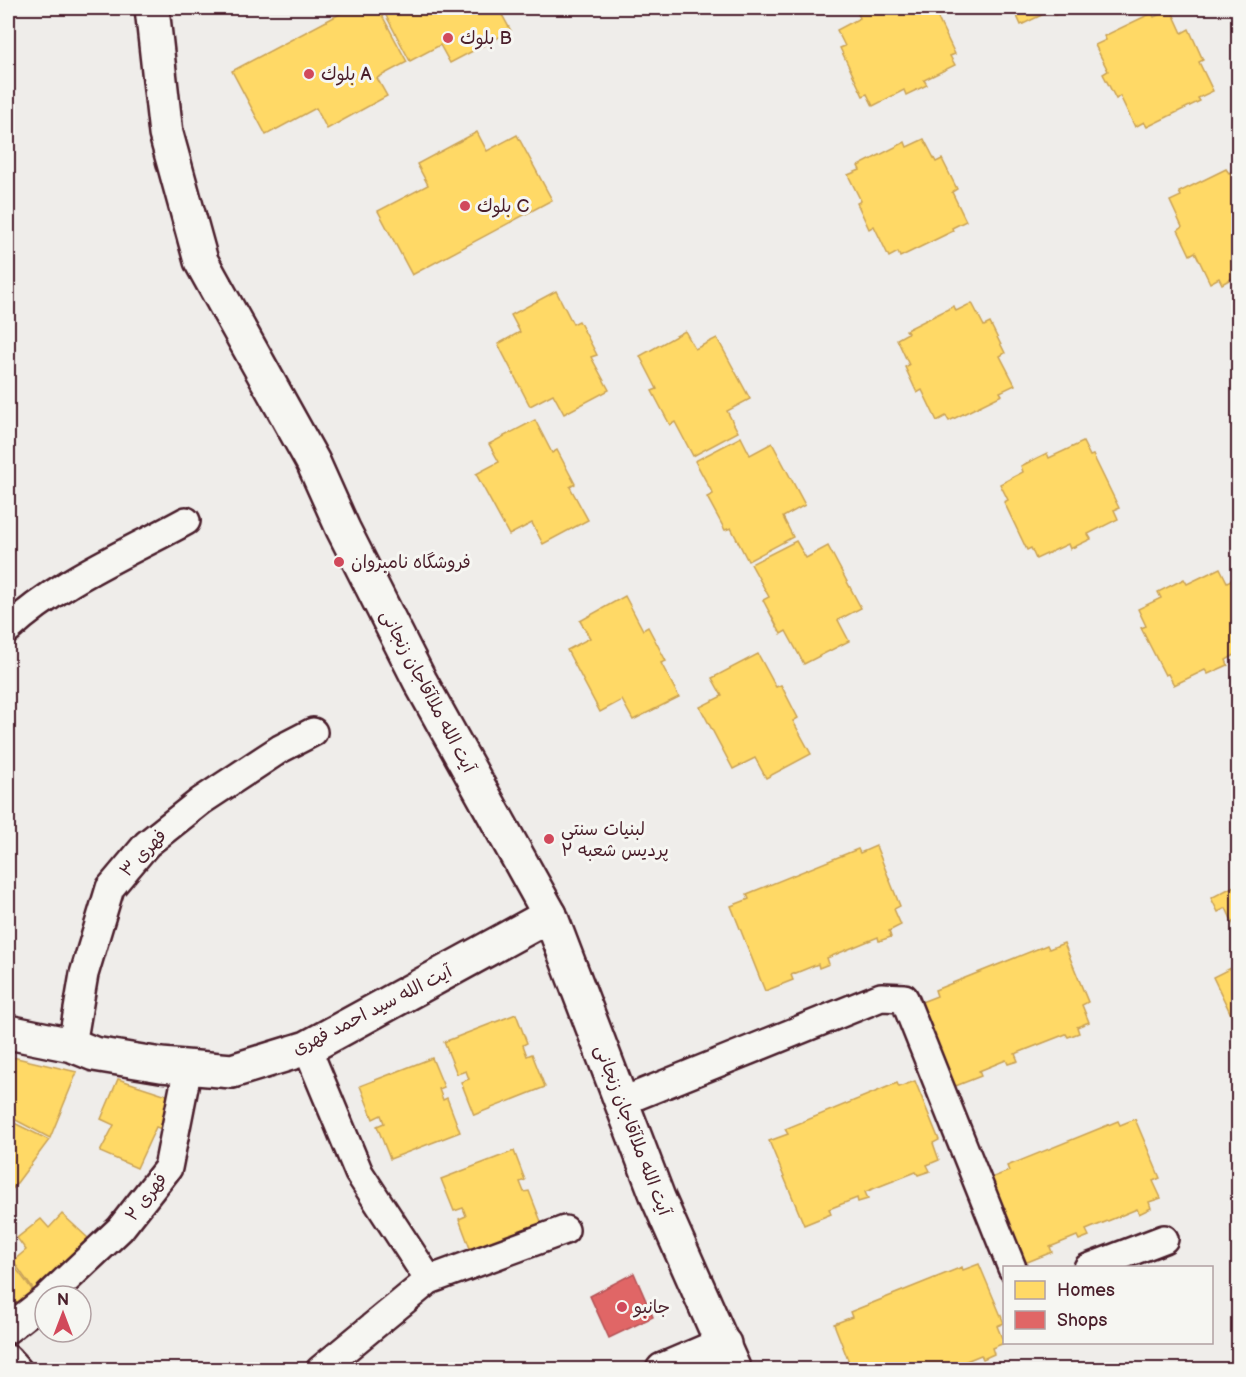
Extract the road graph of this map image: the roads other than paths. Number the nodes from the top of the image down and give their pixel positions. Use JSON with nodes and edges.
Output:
{"nodes":[{"id":1,"x":152,"y":8,"type":"edge"},
{"id":2,"x":186,"y":521,"type":"dead end"},
{"id":3,"x":8,"y":629,"type":"edge"},
{"id":4,"x":313,"y":732,"type":"dead end"},
{"id":5,"x":550,"y":915,"type":"junction"},
{"id":6,"x":8,"y":1032,"type":"edge"},
{"id":7,"x":72,"y":1045,"type":"junction"},
{"id":8,"x":307,"y":1048,"type":"junction"},
{"id":9,"x":188,"y":1067,"type":"junction"},
{"id":10,"x":621,"y":1102,"type":"junction"},
{"id":11,"x":565,"y":1230,"type":"dead end"},
{"id":12,"x":1164,"y":1239,"type":"dead end"},
{"id":13,"x":1011,"y":1266,"type":"edge"},
{"id":14,"x":1093,"y":1266,"type":"edge"},
{"id":15,"x":429,"y":1280,"type":"junction"},
{"id":16,"x":62,"y":1284,"type":"edge"},
{"id":17,"x":33,"y":1309,"type":"edge"},
{"id":18,"x":8,"y":1329,"type":"edge"},
{"id":19,"x":729,"y":1357,"type":"edge"},
{"id":20,"x":8,"y":1359,"type":"edge"},
{"id":21,"x":18,"y":1370,"type":"edge"},
{"id":22,"x":320,"y":1370,"type":"edge"},
{"id":23,"x":663,"y":1370,"type":"edge"}],
"edges":[{"from":1,"to":5,"type":"main road","name":"آیت الله ملاآقاجان زنجانی"},
{"from":2,"to":3,"type":"street"},
{"from":4,"to":7,"type":"street","name":"فهری ۳"},
{"from":5,"to":8,"type":"main road","name":"آیت الله سید احمد فهری"},
{"from":5,"to":10,"type":"main road","name":"آیت الله ملاآقاجان زنجانی"},
{"from":6,"to":7,"type":"main road","name":"آیت الله سید احمد فهری"},
{"from":7,"to":9,"type":"main road","name":"آیت الله سید احمد فهری"},
{"from":8,"to":9,"type":"main road","name":"آیت الله سید احمد فهری"},
{"from":8,"to":15,"type":"street"},
{"from":9,"to":16,"type":"street","name":"فهری ۲"},
{"from":10,"to":13,"type":"street"},
{"from":10,"to":19,"type":"main road","name":"آیت الله ملاآقاجان زنجانی"},
{"from":11,"to":15,"type":"street"},
{"from":12,"to":14,"type":"street"},
{"from":15,"to":22,"type":"street"},
{"from":17,"to":18,"type":"street"},
{"from":19,"to":23,"type":"main road"},
{"from":20,"to":21,"type":"street"}]}
